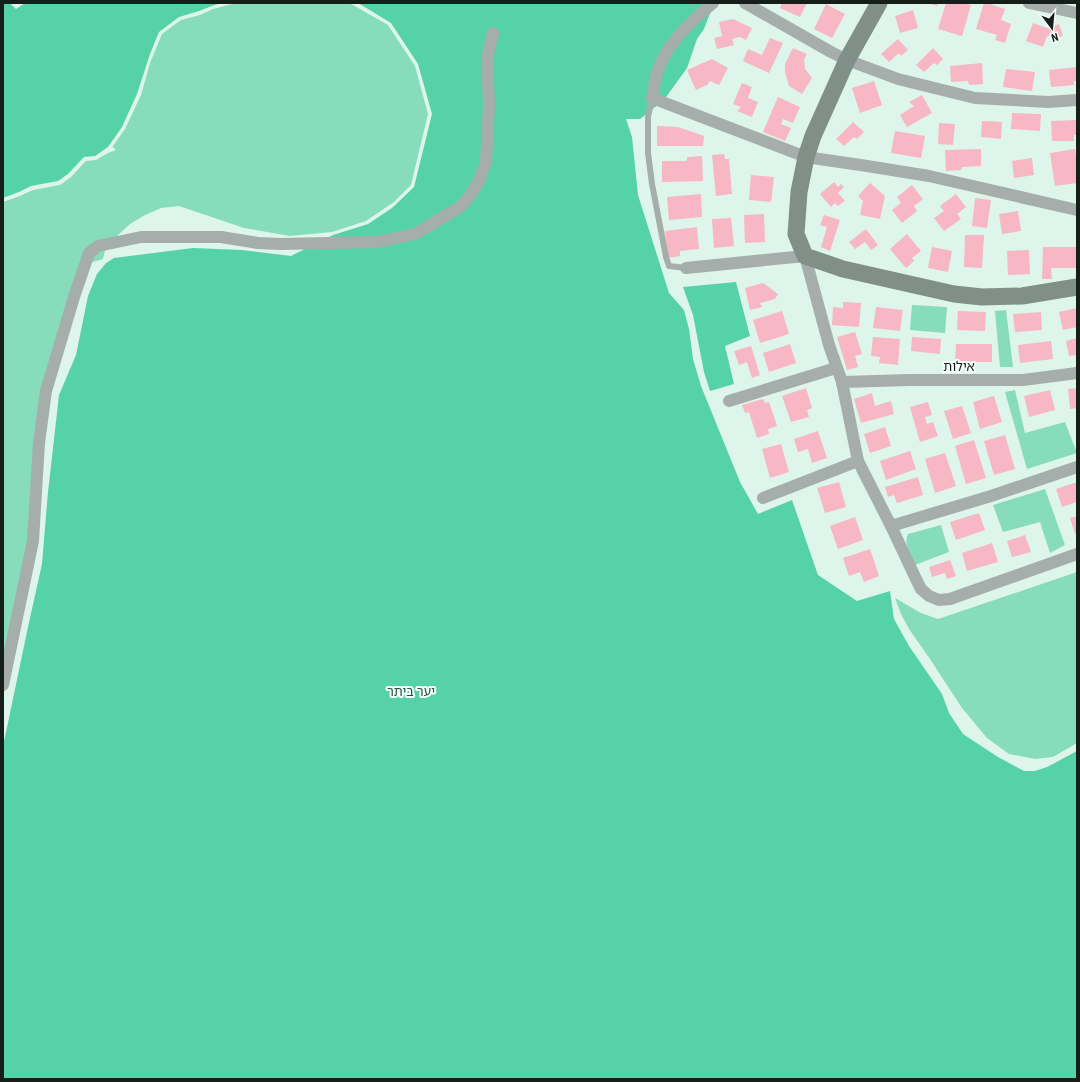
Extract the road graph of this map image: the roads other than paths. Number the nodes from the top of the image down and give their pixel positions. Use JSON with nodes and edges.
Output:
{"nodes":[{"id":1,"x":713,"y":3,"type":"edge"},
{"id":2,"x":745,"y":3,"type":"edge"},
{"id":3,"x":879,"y":3,"type":"edge"},
{"id":4,"x":1029,"y":3,"type":"edge"},
{"id":5,"x":1042,"y":4,"type":"edge"},
{"id":6,"x":1077,"y":13,"type":"edge"},
{"id":7,"x":493,"y":33,"type":"dead end"},
{"id":8,"x":847,"y":60,"type":"junction"},
{"id":9,"x":652,"y":98,"type":"junction"},
{"id":10,"x":1077,"y":100,"type":"edge"},
{"id":11,"x":806,"y":157,"type":"junction"},
{"id":12,"x":1077,"y":210,"type":"edge"},
{"id":13,"x":806,"y":256,"type":"junction"},
{"id":14,"x":686,"y":268,"type":"joint"},
{"id":15,"x":1077,"y":287,"type":"edge"},
{"id":16,"x":836,"y":368,"type":"junction"},
{"id":17,"x":1077,"y":373,"type":"edge"},
{"id":18,"x":842,"y":382,"type":"junction"},
{"id":19,"x":729,"y":400,"type":"dead end"},
{"id":20,"x":858,"y":461,"type":"junction"},
{"id":21,"x":1077,"y":467,"type":"edge"},
{"id":22,"x":763,"y":498,"type":"dead end"},
{"id":23,"x":891,"y":526,"type":"junction"},
{"id":24,"x":1077,"y":554,"type":"edge"},
{"id":25,"x":3,"y":685,"type":"edge"}],
"edges":[{"from":1,"to":9,"type":"street"},
{"from":2,"to":8,"type":"street"},
{"from":3,"to":8,"type":"street"},
{"from":4,"to":5,"type":"street"},
{"from":5,"to":6,"type":"street"},
{"from":7,"to":25,"type":"street"},
{"from":8,"to":10,"type":"street"},
{"from":8,"to":11,"type":"street"},
{"from":9,"to":11,"type":"street"},
{"from":9,"to":14,"type":"lane"},
{"from":11,"to":12,"type":"street"},
{"from":11,"to":13,"type":"street"},
{"from":13,"to":14,"type":"street"},
{"from":13,"to":15,"type":"street"},
{"from":13,"to":16,"type":"street"},
{"from":16,"to":18,"type":"street"},
{"from":16,"to":19,"type":"street"},
{"from":17,"to":18,"type":"street","name":"אילות"},
{"from":18,"to":20,"type":"street"},
{"from":20,"to":22,"type":"street"},
{"from":20,"to":23,"type":"street"},
{"from":21,"to":23,"type":"street"},
{"from":23,"to":24,"type":"street"}]}
